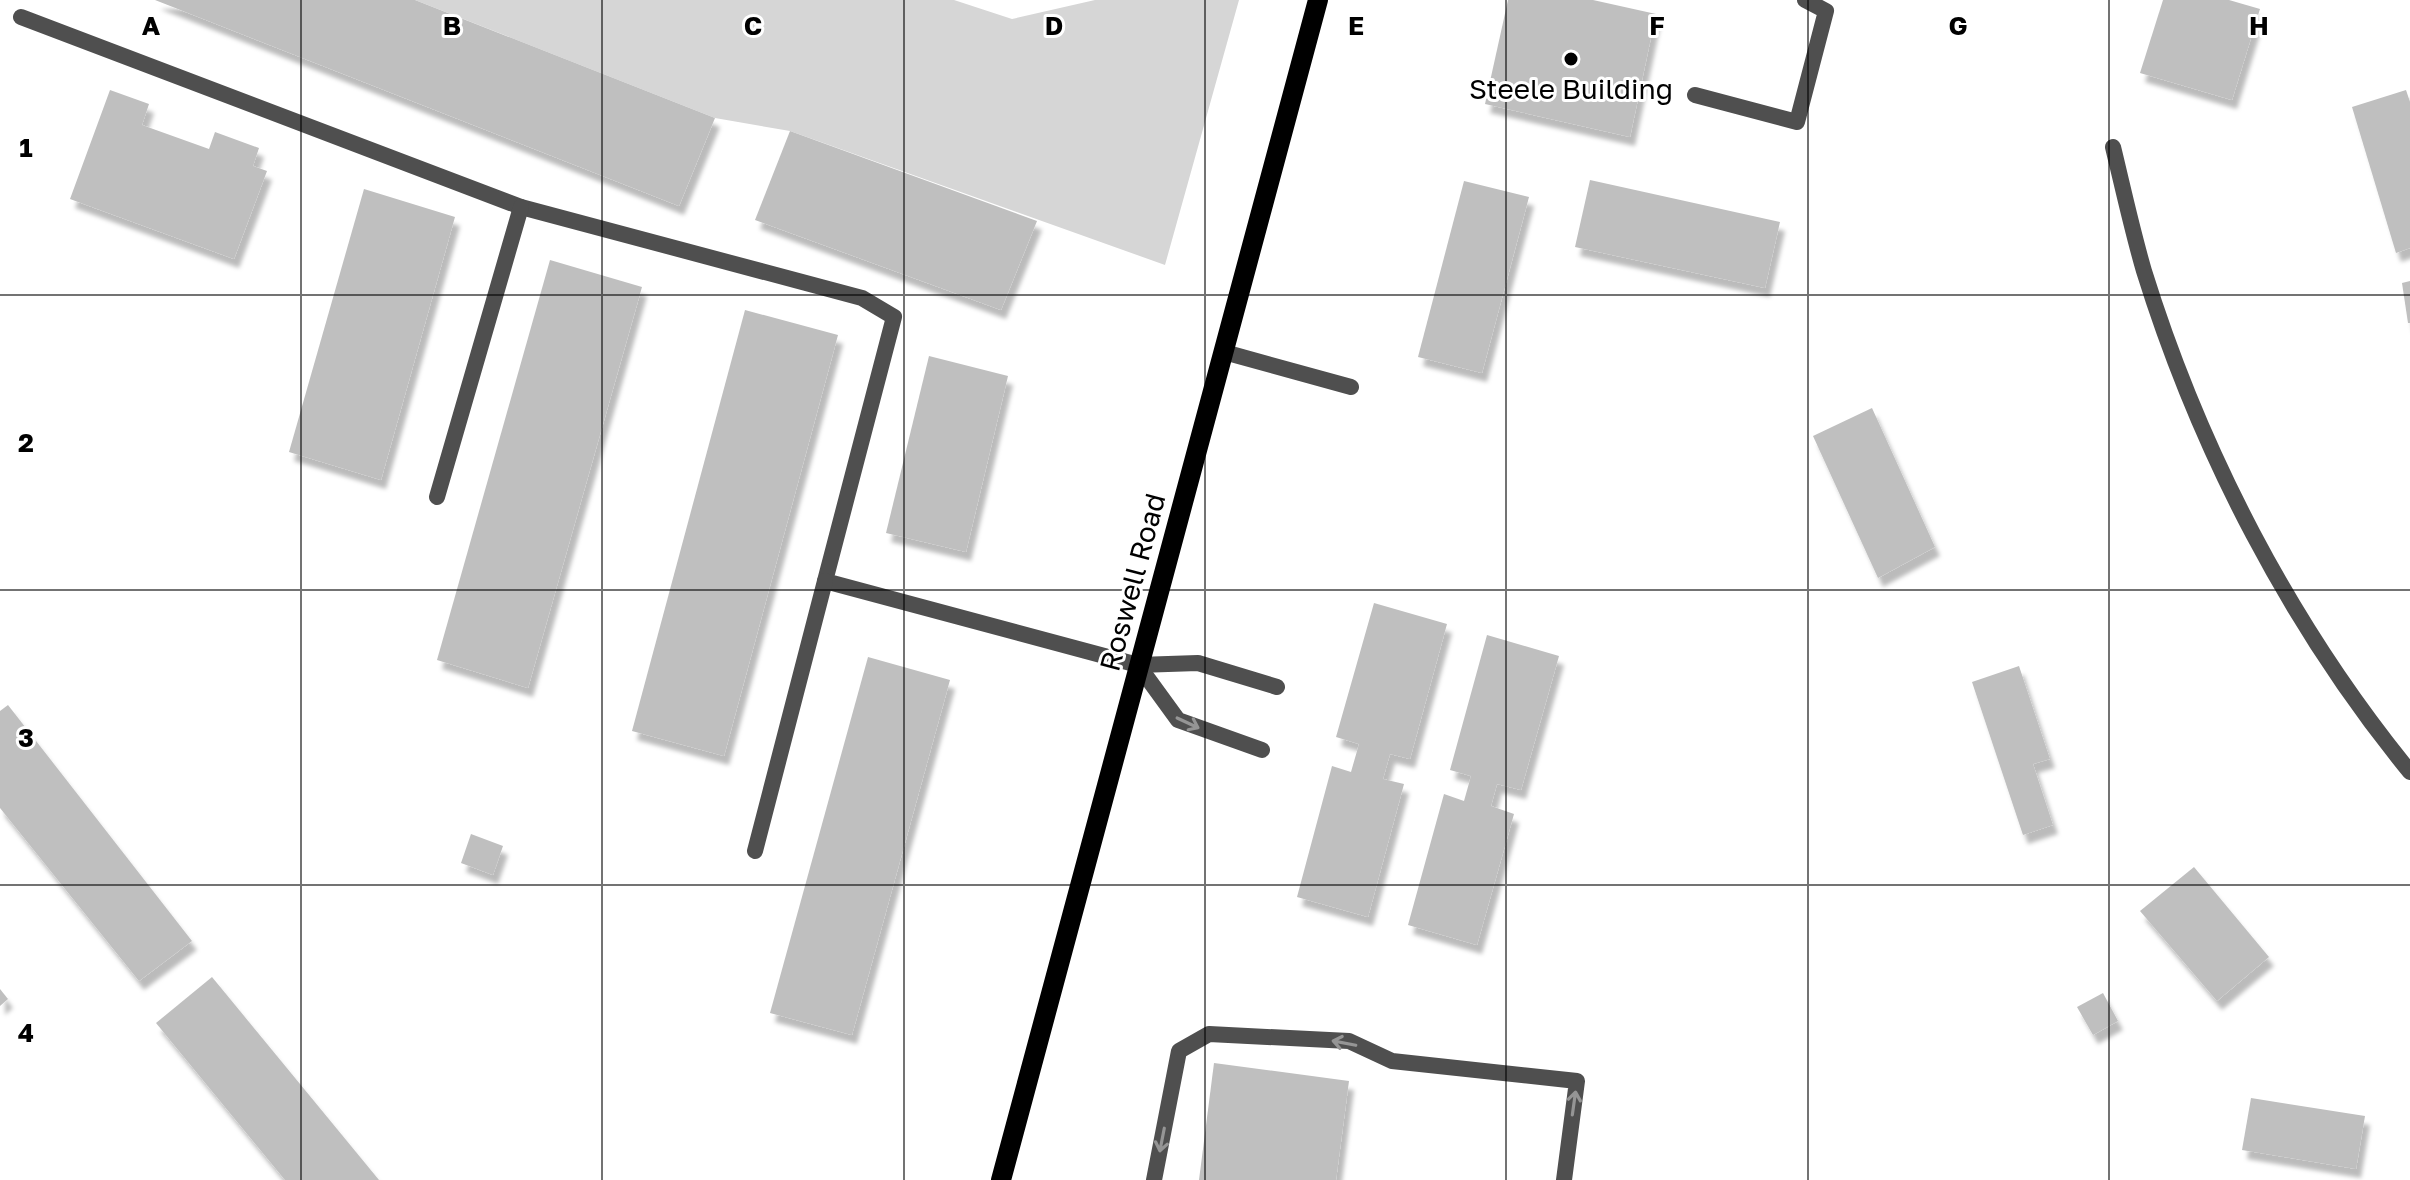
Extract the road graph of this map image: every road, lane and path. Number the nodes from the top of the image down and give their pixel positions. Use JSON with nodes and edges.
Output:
{"nodes":[{"id":1,"x":1318,"y":0,"type":"edge"},
{"id":2,"x":1805,"y":0,"type":"edge"},
{"id":3,"x":21,"y":17,"type":"dead end"},
{"id":4,"x":1695,"y":95,"type":"dead end"},
{"id":5,"x":2113,"y":147,"type":"dead end"},
{"id":6,"x":521,"y":207,"type":"junction"},
{"id":7,"x":1224,"y":352,"type":"junction"},
{"id":8,"x":1351,"y":387,"type":"dead end"},
{"id":9,"x":437,"y":497,"type":"dead end"},
{"id":10,"x":825,"y":581,"type":"junction"},
{"id":11,"x":1138,"y":665,"type":"junction"},
{"id":12,"x":1277,"y":687,"type":"dead end"},
{"id":13,"x":1262,"y":750,"type":"dead end"},
{"id":14,"x":2410,"y":772,"type":"edge"},
{"id":15,"x":755,"y":851,"type":"dead end"},
{"id":16,"x":1001,"y":1180,"type":"edge"},
{"id":17,"x":1154,"y":1180,"type":"edge"},
{"id":18,"x":1564,"y":1180,"type":"edge"}],
"edges":[{"from":1,"to":7,"type":"main road","name":"Roswell Road"},
{"from":2,"to":4,"type":"street"},
{"from":3,"to":6,"type":"street"},
{"from":5,"to":14,"type":"street"},
{"from":6,"to":9,"type":"street"},
{"from":6,"to":10,"type":"street"},
{"from":7,"to":8,"type":"street"},
{"from":7,"to":11,"type":"main road","name":"Roswell Road"},
{"from":10,"to":11,"type":"street"},
{"from":10,"to":15,"type":"street"},
{"from":11,"to":12,"type":"street"},
{"from":11,"to":13,"type":"street","one_way":true},
{"from":11,"to":16,"type":"main road","name":"Roswell Road"},
{"from":18,"to":17,"type":"street","one_way":true}]}
